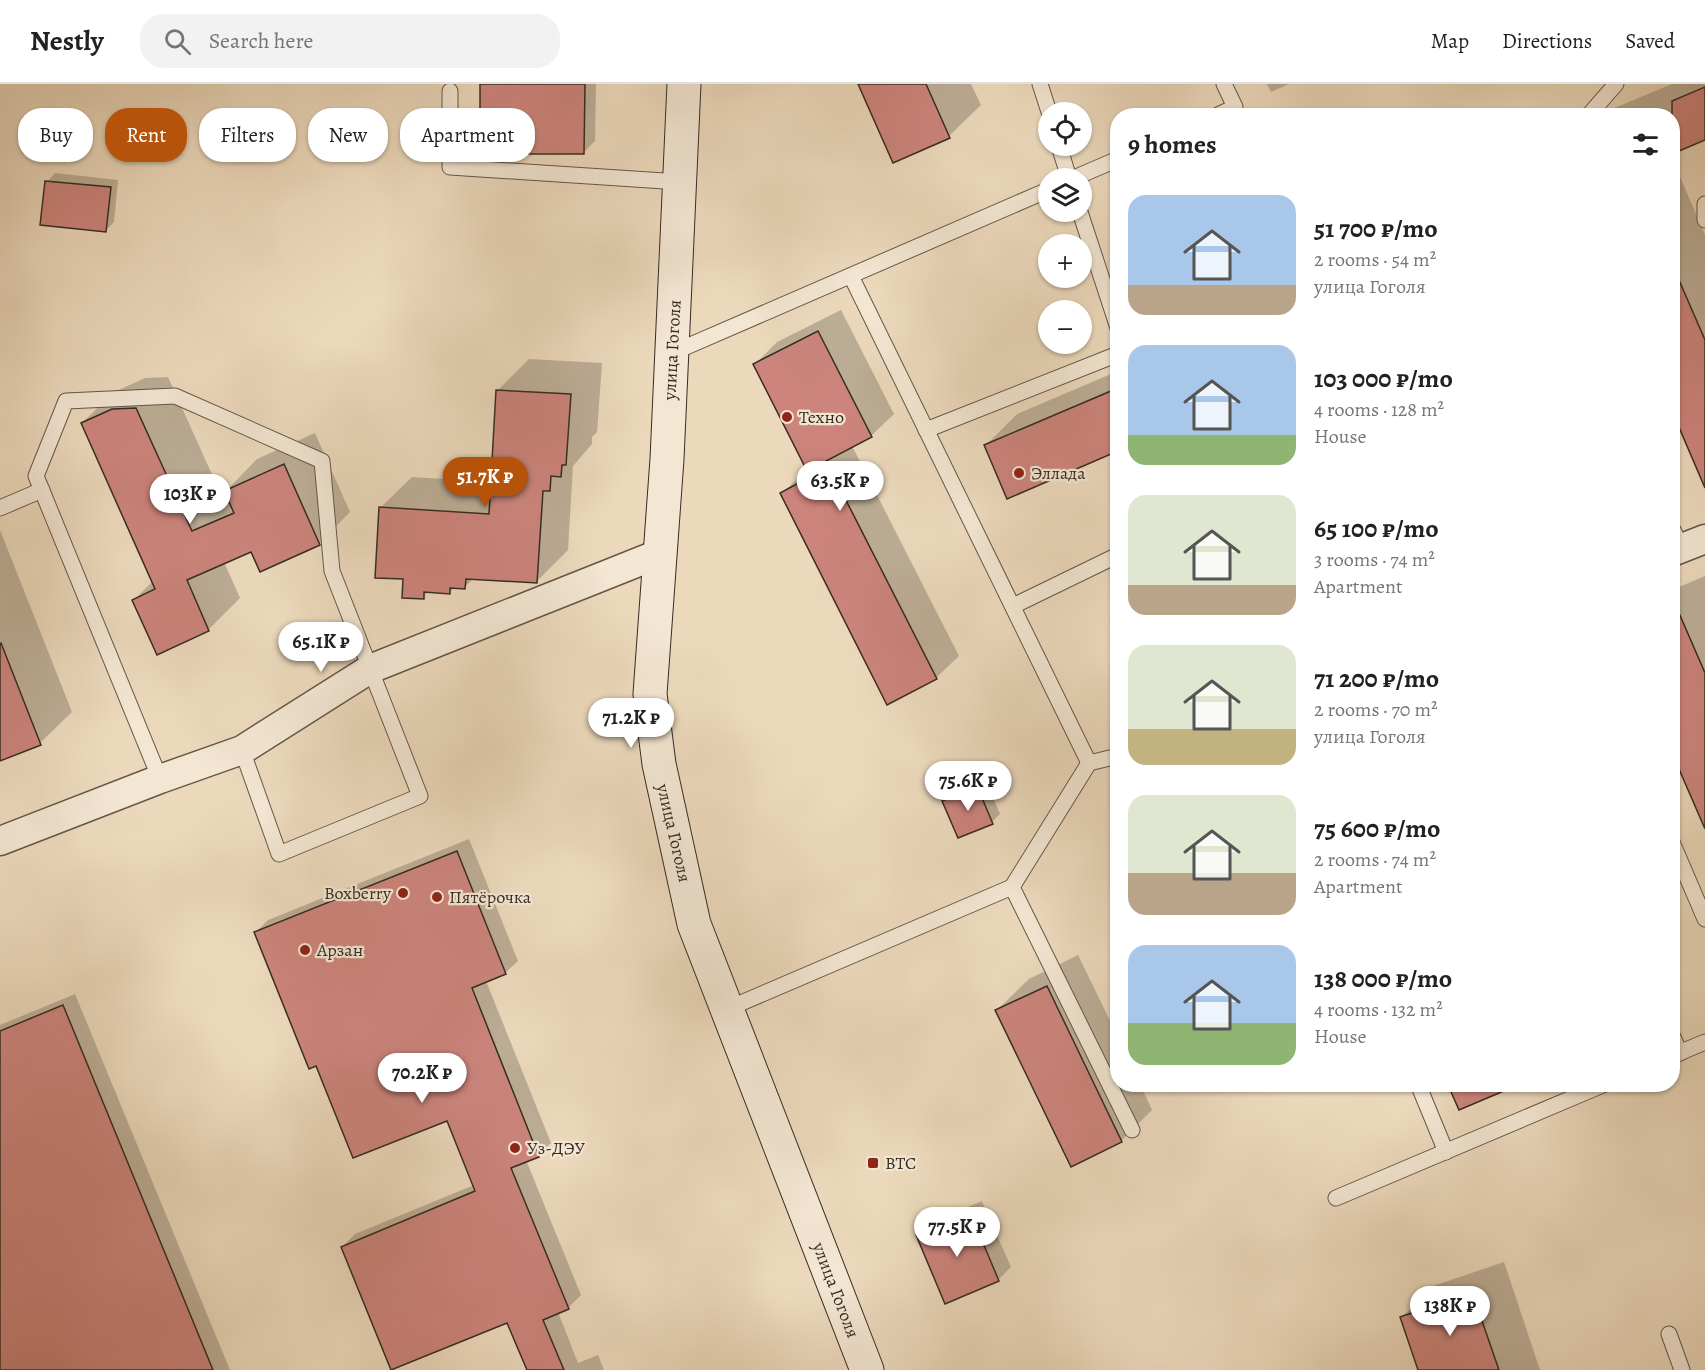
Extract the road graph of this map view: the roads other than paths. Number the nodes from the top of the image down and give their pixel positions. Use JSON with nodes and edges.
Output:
{"nodes":[{"id":1,"x":684,"y":84,"type":"edge"},
{"id":2,"x":1040,"y":84,"type":"edge"},
{"id":3,"x":1224,"y":84,"type":"edge"},
{"id":4,"x":1616,"y":84,"type":"edge"},
{"id":5,"x":450,"y":91,"type":"dead end"},
{"id":6,"x":1046,"y":102,"type":"edge"},
{"id":7,"x":1233,"y":108,"type":"edge"},
{"id":8,"x":1595,"y":108,"type":"edge"},
{"id":9,"x":1110,"y":162,"type":"edge"},
{"id":10,"x":1092,"y":170,"type":"edge"},
{"id":11,"x":680,"y":182,"type":"junction"},
{"id":12,"x":1038,"y":194,"type":"edge"},
{"id":13,"x":1705,"y":204,"type":"edge"},
{"id":14,"x":1705,"y":220,"type":"edge"},
{"id":15,"x":1083,"y":222,"type":"edge"},
{"id":16,"x":851,"y":276,"type":"junction"},
{"id":17,"x":1110,"y":304,"type":"edge"},
{"id":18,"x":672,"y":353,"type":"junction"},
{"id":19,"x":1110,"y":357,"type":"edge"},
{"id":20,"x":926,"y":430,"type":"junction"},
{"id":21,"x":42,"y":490,"type":"junction"},
{"id":22,"x":0,"y":508,"type":"edge"},
{"id":23,"x":661,"y":553,"type":"junction"},
{"id":24,"x":1110,"y":559,"type":"edge"},
{"id":25,"x":1012,"y":606,"type":"junction"},
{"id":26,"x":370,"y":669,"type":"junction"},
{"id":27,"x":242,"y":750,"type":"junction"},
{"id":28,"x":1110,"y":758,"type":"edge"},
{"id":29,"x":1089,"y":763,"type":"junction"},
{"id":30,"x":160,"y":779,"type":"junction"},
{"id":31,"x":0,"y":841,"type":"edge"},
{"id":32,"x":1680,"y":867,"type":"edge"},
{"id":33,"x":1012,"y":887,"type":"junction"},
{"id":34,"x":1705,"y":919,"type":"edge"},
{"id":35,"x":727,"y":1009,"type":"junction"},
{"id":36,"x":1705,"y":1042,"type":"edge"},
{"id":37,"x":1680,"y":1052,"type":"edge"},
{"id":38,"x":1110,"y":1085,"type":"edge"},
{"id":39,"x":1113,"y":1092,"type":"edge"},
{"id":40,"x":1421,"y":1092,"type":"edge"},
{"id":41,"x":1586,"y":1092,"type":"edge"},
{"id":42,"x":1132,"y":1130,"type":"dead end"},
{"id":43,"x":1446,"y":1152,"type":"junction"},
{"id":44,"x":1336,"y":1198,"type":"dead end"},
{"id":45,"x":1670,"y":1334,"type":"dead end"},
{"id":46,"x":867,"y":1370,"type":"edge"},
{"id":47,"x":1682,"y":1370,"type":"edge"}],
"edges":[{"from":1,"to":11,"type":"street","name":"улица Гоголя"},
{"from":2,"to":6,"type":"lane"},
{"from":3,"to":7,"type":"lane"},
{"from":4,"to":8,"type":"lane"},
{"from":5,"to":11,"type":"lane"},
{"from":9,"to":10,"type":"lane"},
{"from":11,"to":18,"type":"street","name":"улица Гоголя"},
{"from":12,"to":16,"type":"lane"},
{"from":13,"to":14,"type":"lane"},
{"from":15,"to":17,"type":"lane"},
{"from":16,"to":18,"type":"lane"},
{"from":16,"to":20,"type":"lane"},
{"from":18,"to":23,"type":"street","name":"улица Гоголя"},
{"from":19,"to":20,"type":"lane"},
{"from":20,"to":25,"type":"lane"},
{"from":21,"to":22,"type":"lane"},
{"from":21,"to":26,"type":"lane"},
{"from":21,"to":30,"type":"lane"},
{"from":23,"to":26,"type":"street"},
{"from":23,"to":35,"type":"street","name":"улица Гоголя"},
{"from":24,"to":25,"type":"lane"},
{"from":25,"to":29,"type":"lane"},
{"from":26,"to":27,"type":"street"},
{"from":26,"to":27,"type":"lane"},
{"from":27,"to":30,"type":"street"},
{"from":28,"to":29,"type":"lane"},
{"from":29,"to":33,"type":"lane"},
{"from":30,"to":31,"type":"street"},
{"from":32,"to":34,"type":"lane"},
{"from":33,"to":35,"type":"lane"},
{"from":33,"to":38,"type":"lane"},
{"from":35,"to":46,"type":"street","name":"улица Гоголя"},
{"from":36,"to":37,"type":"lane"},
{"from":39,"to":42,"type":"lane"},
{"from":40,"to":43,"type":"lane"},
{"from":41,"to":43,"type":"lane"},
{"from":43,"to":44,"type":"lane"},
{"from":45,"to":47,"type":"lane"}]}
